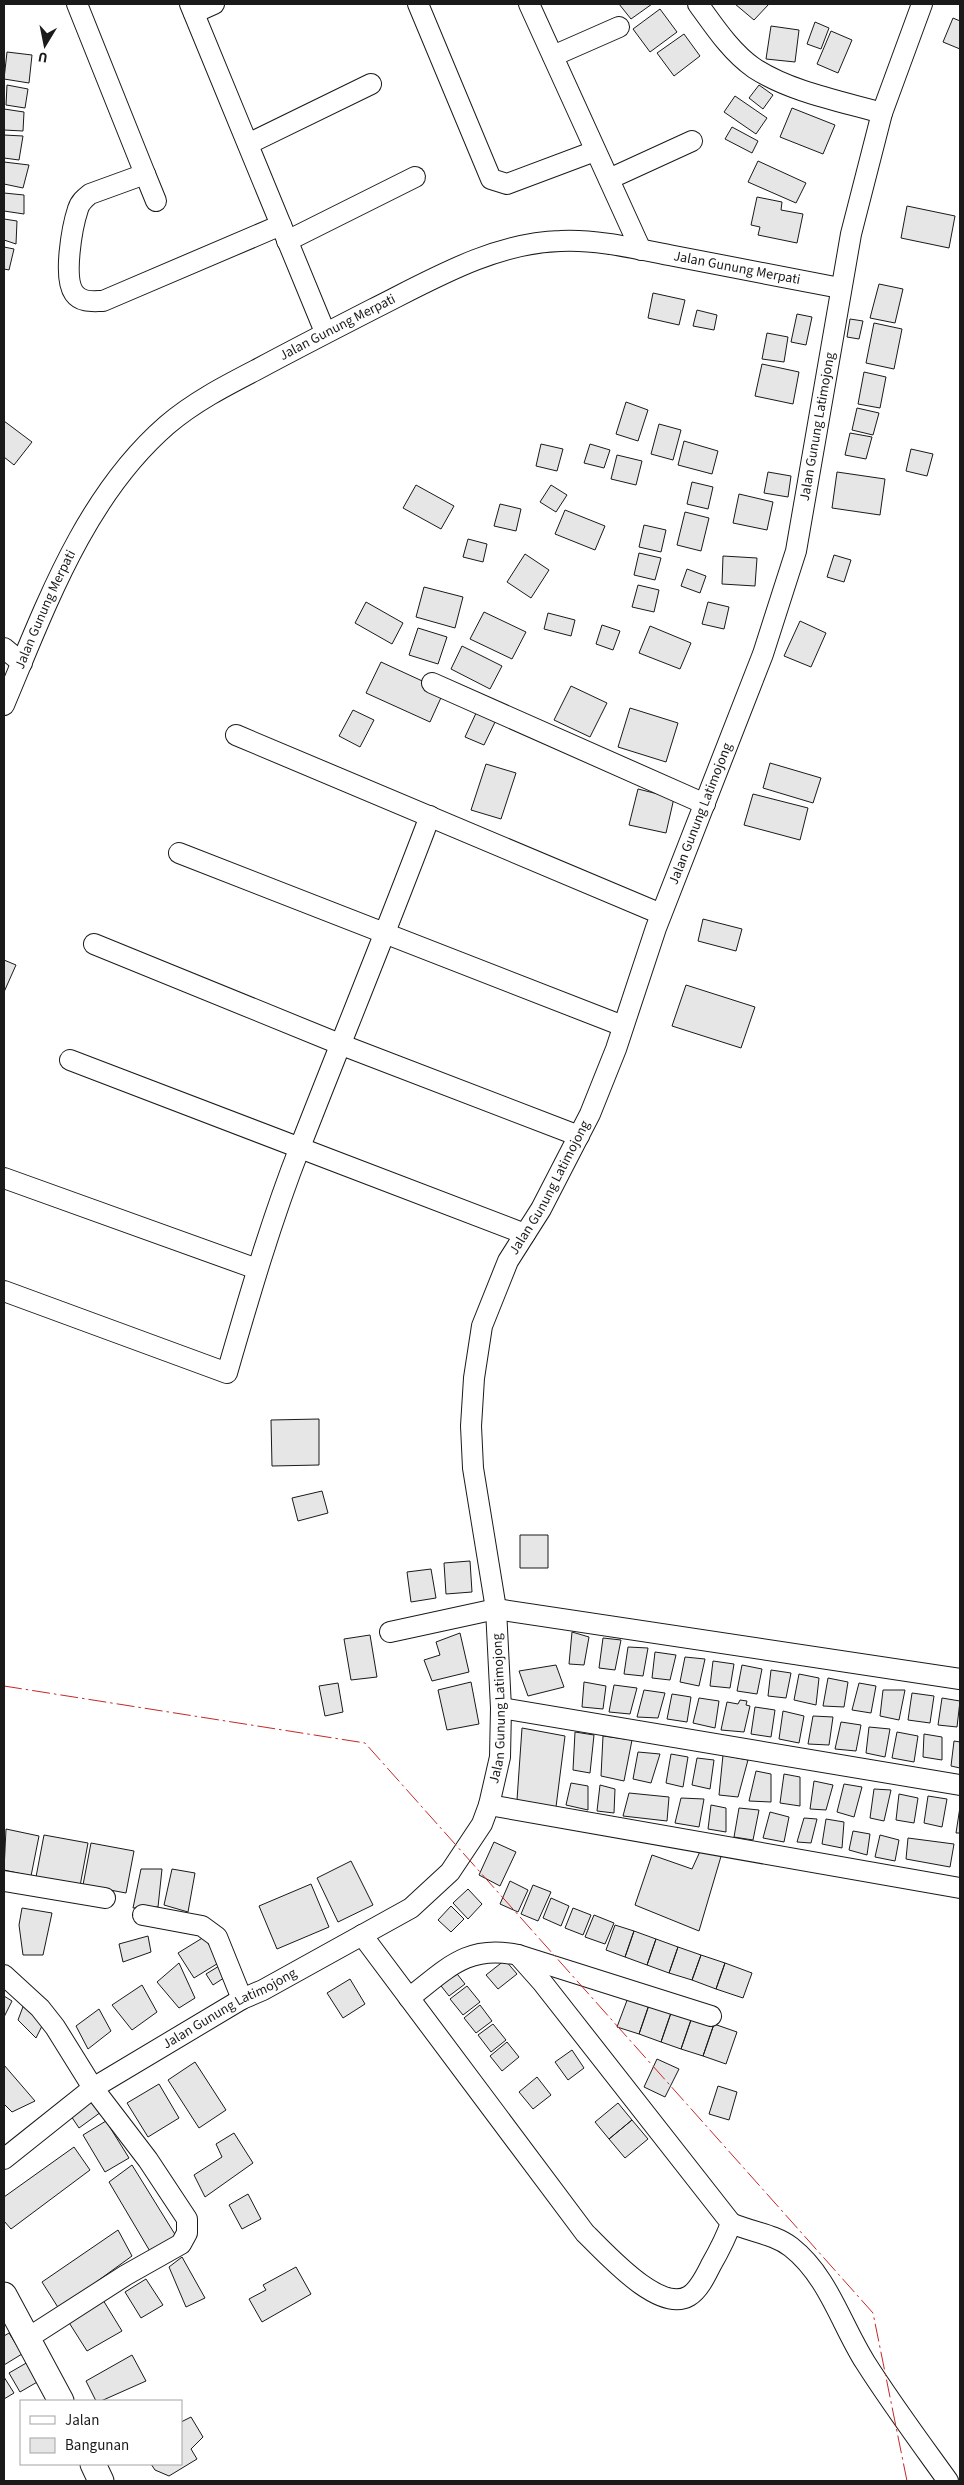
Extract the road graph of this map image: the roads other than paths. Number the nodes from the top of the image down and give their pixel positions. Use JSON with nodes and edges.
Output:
{"nodes":[{"id":1,"x":77,"y":4,"type":"edge"},
{"id":2,"x":214,"y":4,"type":"edge"},
{"id":3,"x":418,"y":4,"type":"edge"},
{"id":4,"x":529,"y":4,"type":"edge"},
{"id":5,"x":698,"y":4,"type":"edge"},
{"id":6,"x":922,"y":4,"type":"edge"},
{"id":7,"x":192,"y":8,"type":"edge"},
{"id":8,"x":619,"y":27,"type":"dead end"},
{"id":9,"x":553,"y":56,"type":"junction"},
{"id":10,"x":371,"y":84,"type":"dead end"},
{"id":11,"x":882,"y":113,"type":"junction"},
{"id":12,"x":692,"y":142,"type":"dead end"},
{"id":13,"x":248,"y":144,"type":"junction"},
{"id":14,"x":595,"y":151,"type":"junction"},
{"id":15,"x":145,"y":174,"type":"junction"},
{"id":16,"x":415,"y":176,"type":"dead end"},
{"id":17,"x":609,"y":179,"type":"junction"},
{"id":18,"x":156,"y":201,"type":"dead end"},
{"id":19,"x":284,"y":233,"type":"junction"},
{"id":20,"x":641,"y":250,"type":"junction"},
{"id":21,"x":840,"y":288,"type":"junction"},
{"id":22,"x":325,"y":332,"type":"junction"},
{"id":23,"x":4,"y":648,"type":"edge"},
{"id":24,"x":22,"y":663,"type":"junction"},
{"id":25,"x":432,"y":683,"type":"dead end"},
{"id":26,"x":4,"y":705,"type":"edge"},
{"id":27,"x":236,"y":735,"type":"dead end"},
{"id":28,"x":705,"y":804,"type":"junction"},
{"id":29,"x":430,"y":816,"type":"junction"},
{"id":30,"x":179,"y":853,"type":"dead end"},
{"id":31,"x":661,"y":914,"type":"junction"},
{"id":32,"x":386,"y":934,"type":"junction"},
{"id":33,"x":94,"y":944,"type":"dead end"},
{"id":34,"x":623,"y":1026,"type":"junction"},
{"id":35,"x":342,"y":1045,"type":"junction"},
{"id":36,"x":70,"y":1060,"type":"dead end"},
{"id":37,"x":579,"y":1136,"type":"junction"},
{"id":38,"x":299,"y":1148,"type":"junction"},
{"id":39,"x":4,"y":1178,"type":"edge"},
{"id":40,"x":525,"y":1234,"type":"junction"},
{"id":41,"x":257,"y":1269,"type":"junction"},
{"id":42,"x":4,"y":1291,"type":"edge"},
{"id":43,"x":496,"y":1609,"type":"junction"},
{"id":44,"x":390,"y":1632,"type":"dead end"},
{"id":45,"x":960,"y":1679,"type":"edge"},
{"id":46,"x":501,"y":1708,"type":"junction"},
{"id":47,"x":960,"y":1784,"type":"edge"},
{"id":48,"x":489,"y":1805,"type":"junction"},
{"id":49,"x":4,"y":1881,"type":"edge"},
{"id":50,"x":960,"y":1888,"type":"edge"},
{"id":51,"x":105,"y":1898,"type":"dead end"},
{"id":52,"x":143,"y":1915,"type":"dead end"},
{"id":53,"x":362,"y":1935,"type":"junction"},
{"id":54,"x":518,"y":1955,"type":"junction"},
{"id":55,"x":4,"y":1975,"type":"edge"},
{"id":56,"x":409,"y":1998,"type":"junction"},
{"id":57,"x":242,"y":1999,"type":"junction"},
{"id":58,"x":711,"y":2016,"type":"dead end"},
{"id":59,"x":93,"y":2088,"type":"junction"},
{"id":60,"x":4,"y":2159,"type":"edge"},
{"id":61,"x":731,"y":2224,"type":"junction"},
{"id":62,"x":4,"y":2295,"type":"edge"},
{"id":63,"x":28,"y":2338,"type":"junction"},
{"id":64,"x":61,"y":2400,"type":"edge"},
{"id":65,"x":93,"y":2465,"type":"edge"},
{"id":66,"x":101,"y":2481,"type":"edge"},
{"id":67,"x":948,"y":2481,"type":"edge"}],
"edges":[{"from":1,"to":15,"type":"street"},
{"from":2,"to":7,"type":"street"},
{"from":3,"to":14,"type":"street"},
{"from":4,"to":9,"type":"street"},
{"from":5,"to":11,"type":"street"},
{"from":6,"to":11,"type":"street","name":"Jalan Gunung Latimojong"},
{"from":7,"to":13,"type":"street"},
{"from":8,"to":9,"type":"street"},
{"from":9,"to":14,"type":"street"},
{"from":10,"to":13,"type":"street"},
{"from":11,"to":21,"type":"street","name":"Jalan Gunung Latimojong"},
{"from":12,"to":17,"type":"street"},
{"from":13,"to":19,"type":"street"},
{"from":14,"to":17,"type":"street"},
{"from":15,"to":18,"type":"street"},
{"from":15,"to":19,"type":"street"},
{"from":16,"to":19,"type":"street"},
{"from":17,"to":20,"type":"street"},
{"from":19,"to":22,"type":"street"},
{"from":20,"to":21,"type":"street","name":"Jalan Gunung Merpati"},
{"from":20,"to":22,"type":"street","name":"Jalan Gunung Merpati"},
{"from":21,"to":28,"type":"street","name":"Jalan Gunung Latimojong"},
{"from":22,"to":24,"type":"street","name":"Jalan Gunung Merpati"},
{"from":23,"to":24,"type":"street"},
{"from":24,"to":26,"type":"street","name":"Jalan Gunung Merpati"},
{"from":25,"to":28,"type":"street"},
{"from":27,"to":29,"type":"street"},
{"from":28,"to":31,"type":"street","name":"Jalan Gunung Latimojong"},
{"from":29,"to":31,"type":"street"},
{"from":29,"to":32,"type":"street"},
{"from":30,"to":32,"type":"street"},
{"from":31,"to":34,"type":"street","name":"Jalan Gunung Latimojong"},
{"from":32,"to":34,"type":"street"},
{"from":32,"to":35,"type":"street"},
{"from":33,"to":35,"type":"street"},
{"from":34,"to":37,"type":"street","name":"Jalan Gunung Latimojong"},
{"from":35,"to":37,"type":"street"},
{"from":35,"to":38,"type":"street"},
{"from":36,"to":38,"type":"street"},
{"from":37,"to":40,"type":"street","name":"Jalan Gunung Latimojong"},
{"from":38,"to":40,"type":"street"},
{"from":38,"to":41,"type":"street"},
{"from":39,"to":41,"type":"street"},
{"from":40,"to":43,"type":"street","name":"Jalan Gunung Latimojong"},
{"from":41,"to":42,"type":"street"},
{"from":43,"to":44,"type":"street"},
{"from":43,"to":45,"type":"street"},
{"from":43,"to":46,"type":"street","name":"Jalan Gunung Latimojong"},
{"from":46,"to":47,"type":"street"},
{"from":46,"to":48,"type":"street","name":"Jalan Gunung Latimojong"},
{"from":48,"to":50,"type":"street"},
{"from":48,"to":53,"type":"street","name":"Jalan Gunung Latimojong"},
{"from":49,"to":51,"type":"street"},
{"from":52,"to":57,"type":"street"},
{"from":53,"to":56,"type":"street"},
{"from":53,"to":57,"type":"street","name":"Jalan Gunung Latimojong"},
{"from":54,"to":56,"type":"street"},
{"from":54,"to":58,"type":"street"},
{"from":54,"to":61,"type":"street"},
{"from":55,"to":59,"type":"street"},
{"from":56,"to":61,"type":"street"},
{"from":57,"to":59,"type":"street","name":"Jalan Gunung Latimojong"},
{"from":59,"to":60,"type":"street","name":"Jalan Gunung Latimojong"},
{"from":59,"to":63,"type":"street"},
{"from":61,"to":67,"type":"street"},
{"from":62,"to":63,"type":"street"},
{"from":63,"to":64,"type":"street"},
{"from":65,"to":66,"type":"street"}]}
